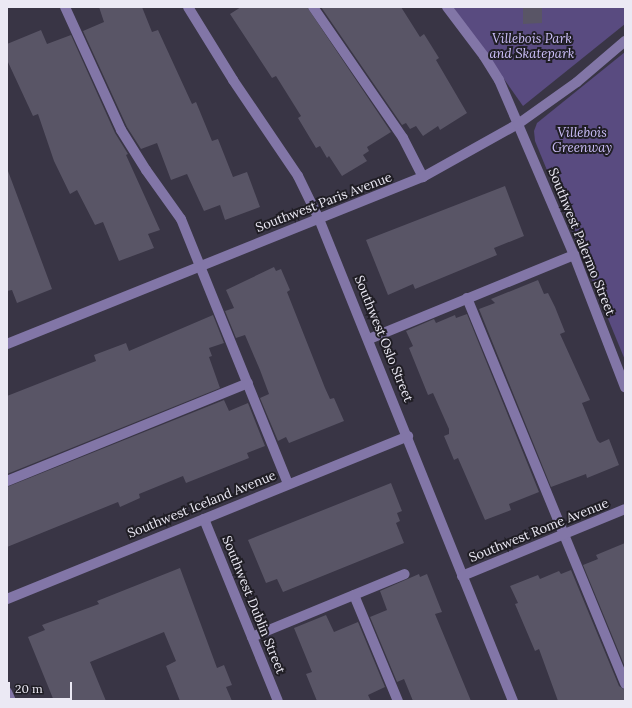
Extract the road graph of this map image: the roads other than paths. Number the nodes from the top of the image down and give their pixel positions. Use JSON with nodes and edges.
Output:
{"nodes":[{"id":1,"x":65,"y":7,"type":"edge"},
{"id":2,"x":188,"y":7,"type":"edge"},
{"id":3,"x":313,"y":7,"type":"edge"},
{"id":4,"x":447,"y":7,"type":"edge"},
{"id":5,"x":625,"y":41,"type":"edge"},
{"id":6,"x":518,"y":124,"type":"junction"},
{"id":7,"x":423,"y":177,"type":"junction"},
{"id":8,"x":320,"y":219,"type":"junction"},
{"id":9,"x":574,"y":255,"type":"junction"},
{"id":10,"x":200,"y":266,"type":"junction"},
{"id":11,"x":468,"y":298,"type":"junction"},
{"id":12,"x":369,"y":339,"type":"junction"},
{"id":13,"x":7,"y":344,"type":"edge"},
{"id":14,"x":248,"y":384,"type":"junction"},
{"id":15,"x":625,"y":388,"type":"edge"},
{"id":16,"x":408,"y":436,"type":"junction"},
{"id":17,"x":7,"y":481,"type":"edge"},
{"id":18,"x":288,"y":484,"type":"junction"},
{"id":19,"x":625,"y":509,"type":"edge"},
{"id":20,"x":204,"y":519,"type":"junction"},
{"id":21,"x":564,"y":534,"type":"junction"},
{"id":22,"x":405,"y":574,"type":"dead end"},
{"id":23,"x":462,"y":576,"type":"junction"},
{"id":24,"x":354,"y":595,"type":"junction"},
{"id":25,"x":7,"y":599,"type":"edge"},
{"id":26,"x":252,"y":637,"type":"junction"},
{"id":27,"x":625,"y":684,"type":"edge"},
{"id":28,"x":7,"y":692,"type":"edge"},
{"id":29,"x":10,"y":701,"type":"edge"},
{"id":30,"x":278,"y":701,"type":"edge"},
{"id":31,"x":398,"y":701,"type":"edge"},
{"id":32,"x":513,"y":701,"type":"edge"}],
"edges":[{"from":1,"to":10,"type":"street"},
{"from":2,"to":8,"type":"street","name":"Southwest Oslo Street"},
{"from":3,"to":7,"type":"street"},
{"from":4,"to":6,"type":"street","name":"Southwest Palermo Street"},
{"from":5,"to":6,"type":"street","name":"Southwest Paris Avenue"},
{"from":6,"to":7,"type":"street","name":"Southwest Paris Avenue"},
{"from":6,"to":9,"type":"street","name":"Southwest Palermo Street"},
{"from":7,"to":8,"type":"street","name":"Southwest Paris Avenue"},
{"from":8,"to":10,"type":"street","name":"Southwest Paris Avenue"},
{"from":8,"to":12,"type":"street","name":"Southwest Oslo Street"},
{"from":9,"to":11,"type":"street"},
{"from":9,"to":15,"type":"street","name":"Southwest Palermo Street"},
{"from":10,"to":13,"type":"street","name":"Southwest Paris Avenue"},
{"from":10,"to":14,"type":"street"},
{"from":11,"to":12,"type":"street"},
{"from":11,"to":21,"type":"street"},
{"from":12,"to":16,"type":"street","name":"Southwest Oslo Street"},
{"from":14,"to":17,"type":"street"},
{"from":14,"to":18,"type":"street"},
{"from":16,"to":18,"type":"street","name":"Southwest Iceland Avenue"},
{"from":16,"to":23,"type":"street","name":"Southwest Oslo Street"},
{"from":18,"to":20,"type":"street","name":"Southwest Iceland Avenue"},
{"from":19,"to":21,"type":"street","name":"Southwest Rome Avenue"},
{"from":20,"to":25,"type":"street","name":"Southwest Iceland Avenue"},
{"from":20,"to":26,"type":"street","name":"Southwest Dublin Street"},
{"from":21,"to":23,"type":"street","name":"Southwest Rome Avenue"},
{"from":21,"to":27,"type":"street"},
{"from":22,"to":24,"type":"street"},
{"from":23,"to":32,"type":"street","name":"Southwest Oslo Street"},
{"from":24,"to":26,"type":"street"},
{"from":24,"to":31,"type":"street"},
{"from":26,"to":30,"type":"street","name":"Southwest Dublin Street"},
{"from":28,"to":29,"type":"street"}]}
